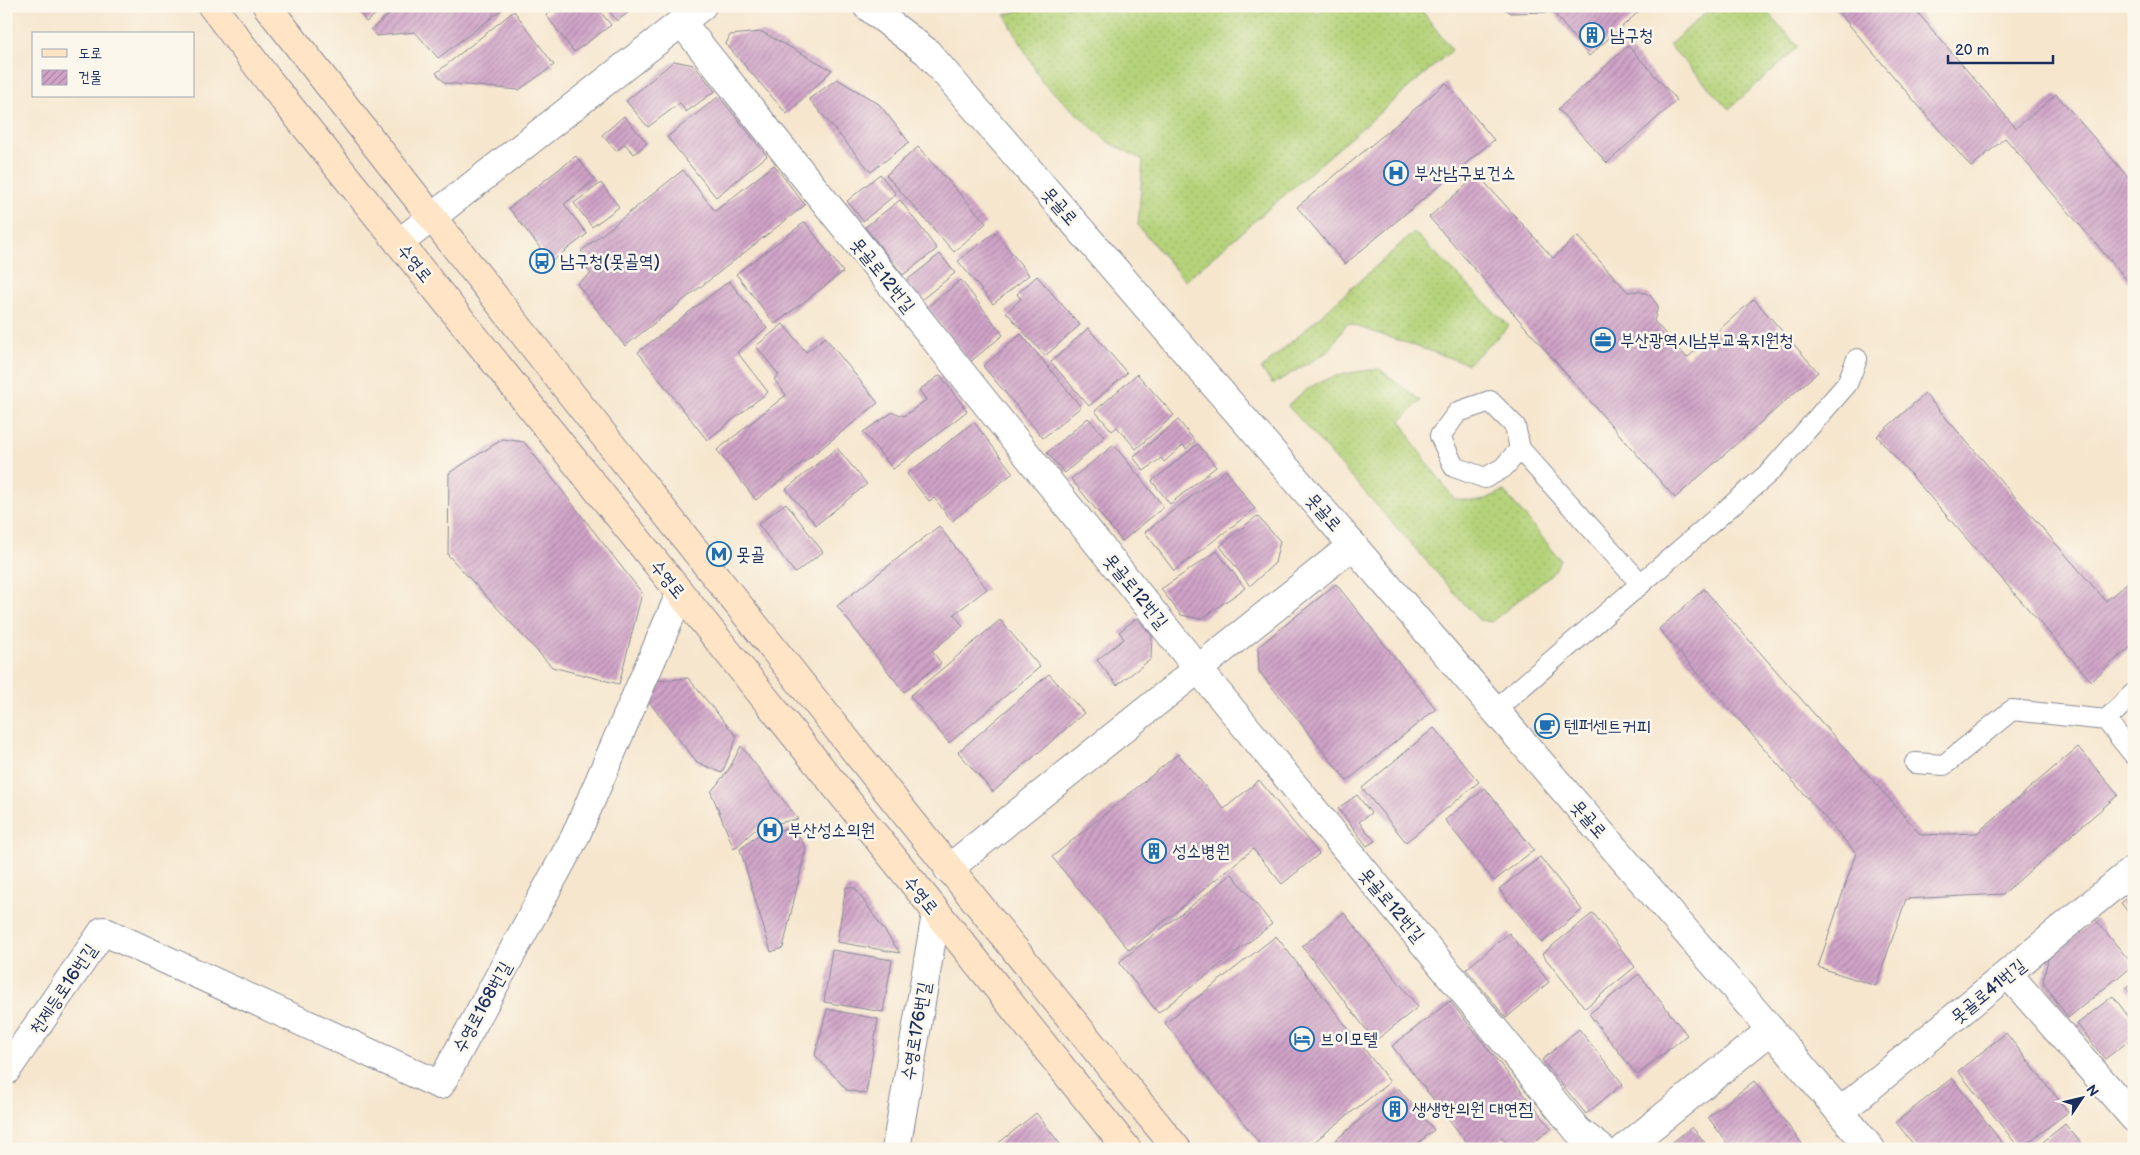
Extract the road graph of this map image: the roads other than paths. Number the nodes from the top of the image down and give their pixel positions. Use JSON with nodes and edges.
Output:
{"nodes":[{"id":1,"x":212,"y":6,"type":"edge"},
{"id":2,"x":267,"y":6,"type":"edge"},
{"id":3,"x":867,"y":6,"type":"edge"},
{"id":4,"x":692,"y":14,"type":"edge"},
{"id":5,"x":432,"y":218,"type":"junction"},
{"id":6,"x":399,"y":243,"type":"junction"},
{"id":7,"x":1857,"y":359,"type":"dead end"},
{"id":8,"x":1520,"y":449,"type":"dead end"},
{"id":9,"x":1353,"y":546,"type":"junction"},
{"id":10,"x":1641,"y":584,"type":"junction"},
{"id":11,"x":680,"y":594,"type":"junction"},
{"id":12,"x":1199,"y":670,"type":"junction"},
{"id":13,"x":2134,"y":693,"type":"edge"},
{"id":14,"x":1495,"y":710,"type":"junction"},
{"id":15,"x":2106,"y":720,"type":"junction"},
{"id":16,"x":2134,"y":755,"type":"edge"},
{"id":17,"x":1915,"y":762,"type":"dead end"},
{"id":18,"x":948,"y":869,"type":"junction"},
{"id":19,"x":2134,"y":869,"type":"edge"},
{"id":20,"x":936,"y":914,"type":"junction"},
{"id":21,"x":103,"y":932,"type":"joint"},
{"id":22,"x":2008,"y":974,"type":"junction"},
{"id":23,"x":1771,"y":1030,"type":"junction"},
{"id":24,"x":6,"y":1071,"type":"edge"},
{"id":25,"x":1841,"y":1111,"type":"junction"},
{"id":26,"x":2134,"y":1118,"type":"edge"},
{"id":27,"x":896,"y":1149,"type":"edge"},
{"id":28,"x":1127,"y":1149,"type":"edge"},
{"id":29,"x":1177,"y":1149,"type":"edge"},
{"id":30,"x":1602,"y":1149,"type":"edge"},
{"id":31,"x":1624,"y":1149,"type":"edge"},
{"id":32,"x":1871,"y":1149,"type":"edge"}],
"edges":[{"from":1,"to":6,"type":"main road","name":"수영로"},
{"from":2,"to":5,"type":"main road"},
{"from":3,"to":9,"type":"street","name":"못골로"},
{"from":4,"to":5,"type":"street"},
{"from":4,"to":12,"type":"street","name":"못골로12번길"},
{"from":5,"to":6,"type":"street"},
{"from":5,"to":18,"type":"main road"},
{"from":6,"to":11,"type":"main road","name":"수영로"},
{"from":7,"to":10,"type":"lane"},
{"from":8,"to":10,"type":"lane"},
{"from":9,"to":12,"type":"street"},
{"from":9,"to":14,"type":"street","name":"못골로"},
{"from":10,"to":14,"type":"lane"},
{"from":11,"to":20,"type":"main road","name":"수영로"},
{"from":11,"to":21,"type":"street","name":"수영로168번길"},
{"from":12,"to":18,"type":"street"},
{"from":12,"to":30,"type":"street","name":"못골로12번길"},
{"from":13,"to":15,"type":"lane"},
{"from":14,"to":23,"type":"street","name":"못골로"},
{"from":15,"to":16,"type":"lane"},
{"from":15,"to":17,"type":"lane"},
{"from":18,"to":29,"type":"main road"},
{"from":19,"to":22,"type":"street","name":"못골로41번길"},
{"from":20,"to":27,"type":"street","name":"수영로176번길"},
{"from":20,"to":28,"type":"main road","name":"수영로"},
{"from":21,"to":24,"type":"street","name":"천제등로16번길"},
{"from":22,"to":25,"type":"street","name":"못골로41번길"},
{"from":22,"to":26,"type":"street"},
{"from":23,"to":25,"type":"street","name":"못골로"},
{"from":23,"to":31,"type":"street"},
{"from":25,"to":32,"type":"street","name":"못골로"}]}
